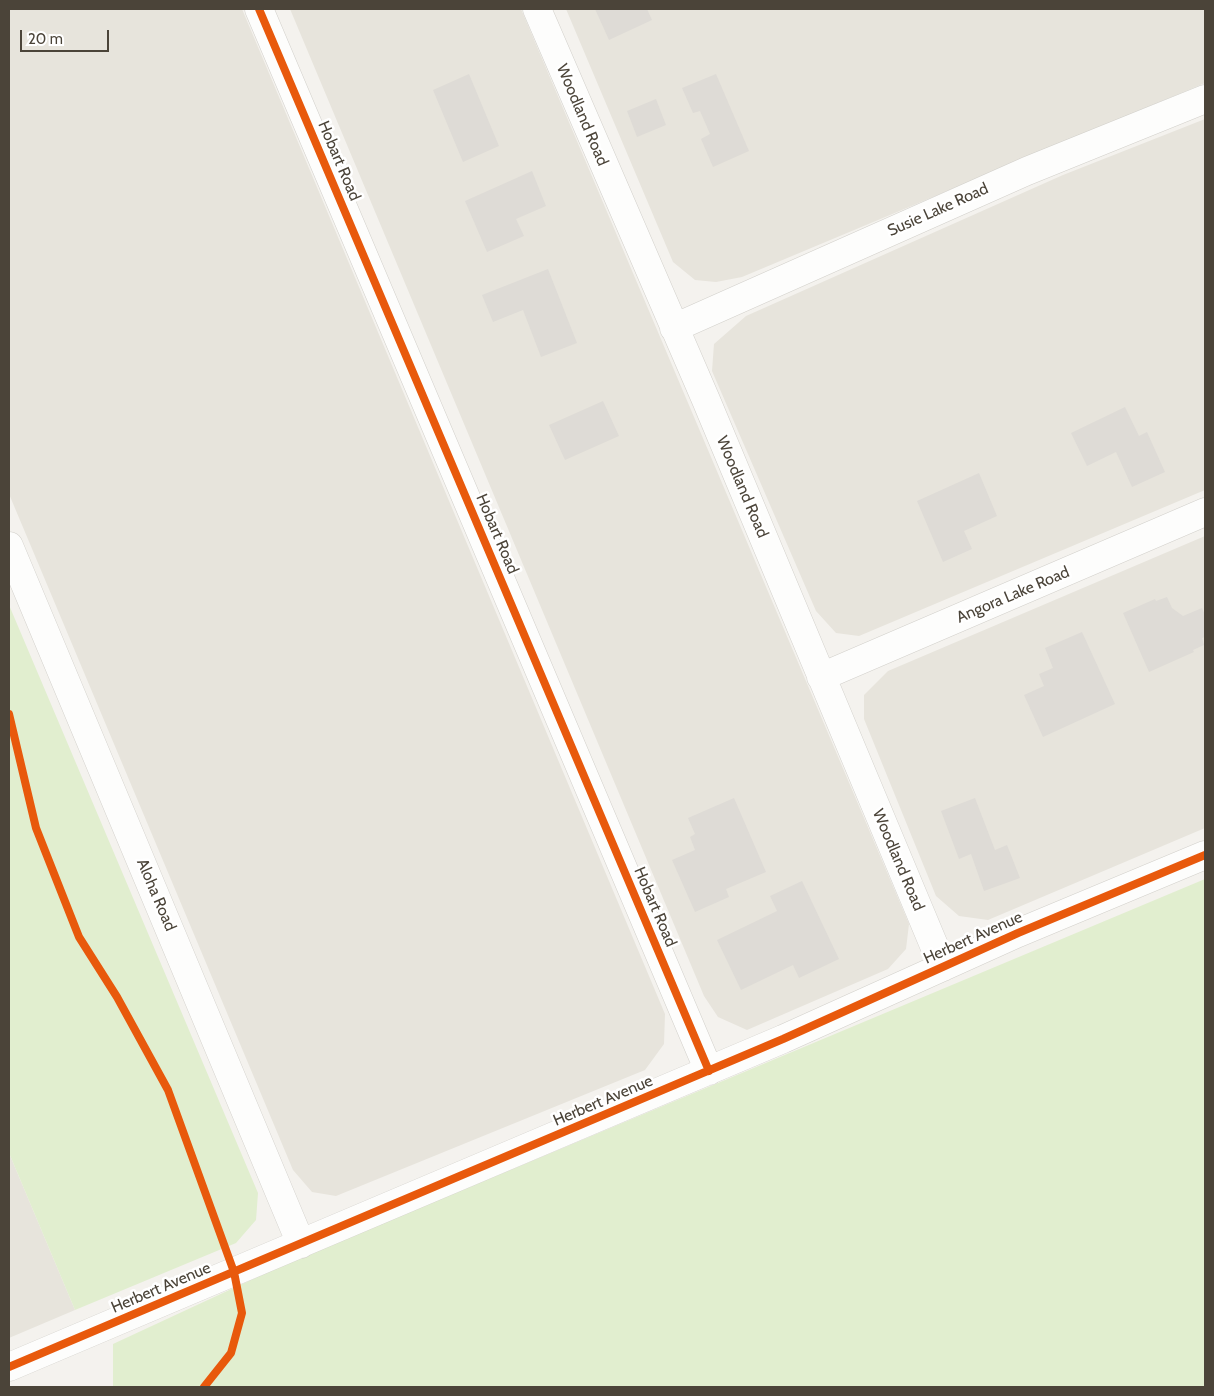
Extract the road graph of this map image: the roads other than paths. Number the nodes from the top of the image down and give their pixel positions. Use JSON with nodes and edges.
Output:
{"nodes":[{"id":1,"x":259,"y":9,"type":"edge"},
{"id":2,"x":537,"y":9,"type":"edge"},
{"id":3,"x":1205,"y":99,"type":"edge"},
{"id":4,"x":674,"y":328,"type":"junction"},
{"id":5,"x":1205,"y":512,"type":"edge"},
{"id":6,"x":9,"y":546,"type":"edge"},
{"id":7,"x":821,"y":677,"type":"junction"},
{"id":8,"x":1205,"y":855,"type":"edge"},
{"id":9,"x":943,"y":967,"type":"junction"},
{"id":10,"x":709,"y":1070,"type":"junction"},
{"id":11,"x":301,"y":1244,"type":"junction"},
{"id":12,"x":9,"y":1367,"type":"edge"}],
"edges":[{"from":1,"to":10,"type":"street","name":"Hobart Road"},
{"from":2,"to":4,"type":"street","name":"Woodland Road"},
{"from":3,"to":4,"type":"street","name":"Susie Lake Road"},
{"from":4,"to":7,"type":"street","name":"Woodland Road"},
{"from":5,"to":7,"type":"street","name":"Angora Lake Road"},
{"from":6,"to":11,"type":"street","name":"Aloha Road"},
{"from":7,"to":9,"type":"street","name":"Woodland Road"},
{"from":8,"to":9,"type":"street","name":"Herbert Avenue"},
{"from":9,"to":10,"type":"street","name":"Herbert Avenue"},
{"from":10,"to":11,"type":"street","name":"Herbert Avenue"},
{"from":11,"to":12,"type":"street","name":"Herbert Avenue"}]}
